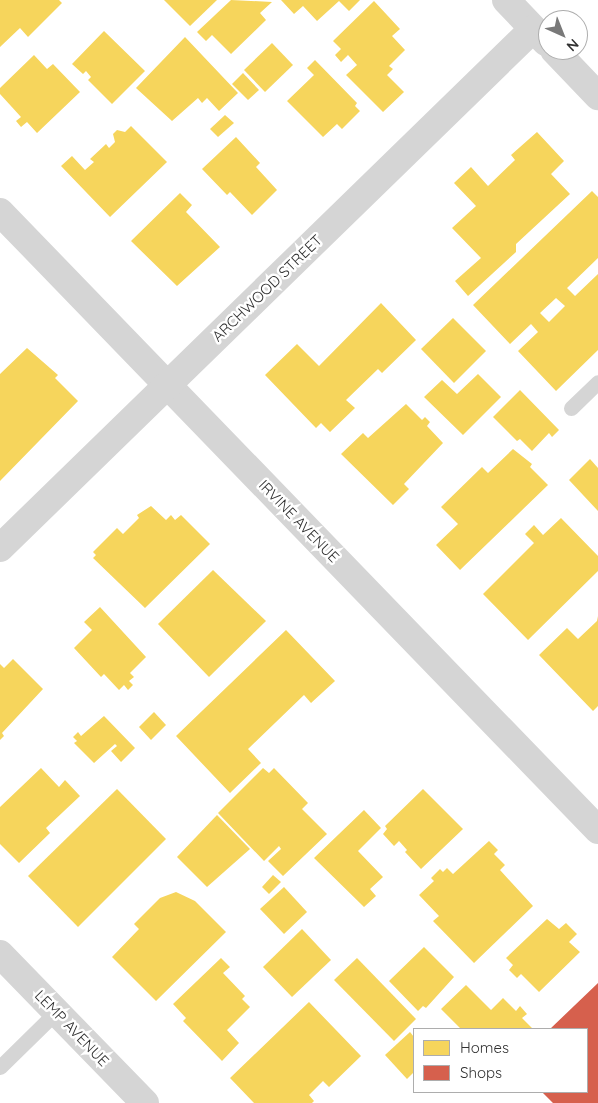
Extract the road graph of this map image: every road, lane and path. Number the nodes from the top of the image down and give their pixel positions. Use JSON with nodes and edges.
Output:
{"nodes":[{"id":1,"x":506,"y":0,"type":"edge"},
{"id":2,"x":538,"y":33,"type":"edge"},
{"id":3,"x":538,"y":39,"type":"edge"},
{"id":4,"x":564,"y":60,"type":"edge"},
{"id":5,"x":598,"y":96,"type":"edge"},
{"id":6,"x":0,"y":212,"type":"edge"},
{"id":7,"x":598,"y":382,"type":"edge"},
{"id":8,"x":168,"y":385,"type":"junction"},
{"id":9,"x":571,"y":408,"type":"dead end"},
{"id":10,"x":0,"y":548,"type":"edge"},
{"id":11,"x":598,"y":830,"type":"edge"},
{"id":12,"x":0,"y":954,"type":"edge"},
{"id":13,"x":56,"y":1012,"type":"junction"},
{"id":14,"x":0,"y":1067,"type":"edge"},
{"id":15,"x":145,"y":1103,"type":"edge"}],
"edges":[{"from":1,"to":2,"type":"street"},
{"from":3,"to":8,"type":"street","name":"ARCHWOOD STREET"},
{"from":4,"to":5,"type":"street"},
{"from":6,"to":8,"type":"street","name":"IRVINE AVENUE"},
{"from":7,"to":9,"type":"lane"},
{"from":8,"to":10,"type":"street","name":"ARCHWOOD STREET"},
{"from":8,"to":11,"type":"street","name":"IRVINE AVENUE"},
{"from":12,"to":13,"type":"street","name":"LEMP AVENUE"},
{"from":13,"to":14,"type":"lane"},
{"from":13,"to":15,"type":"street","name":"LEMP AVENUE"}]}
